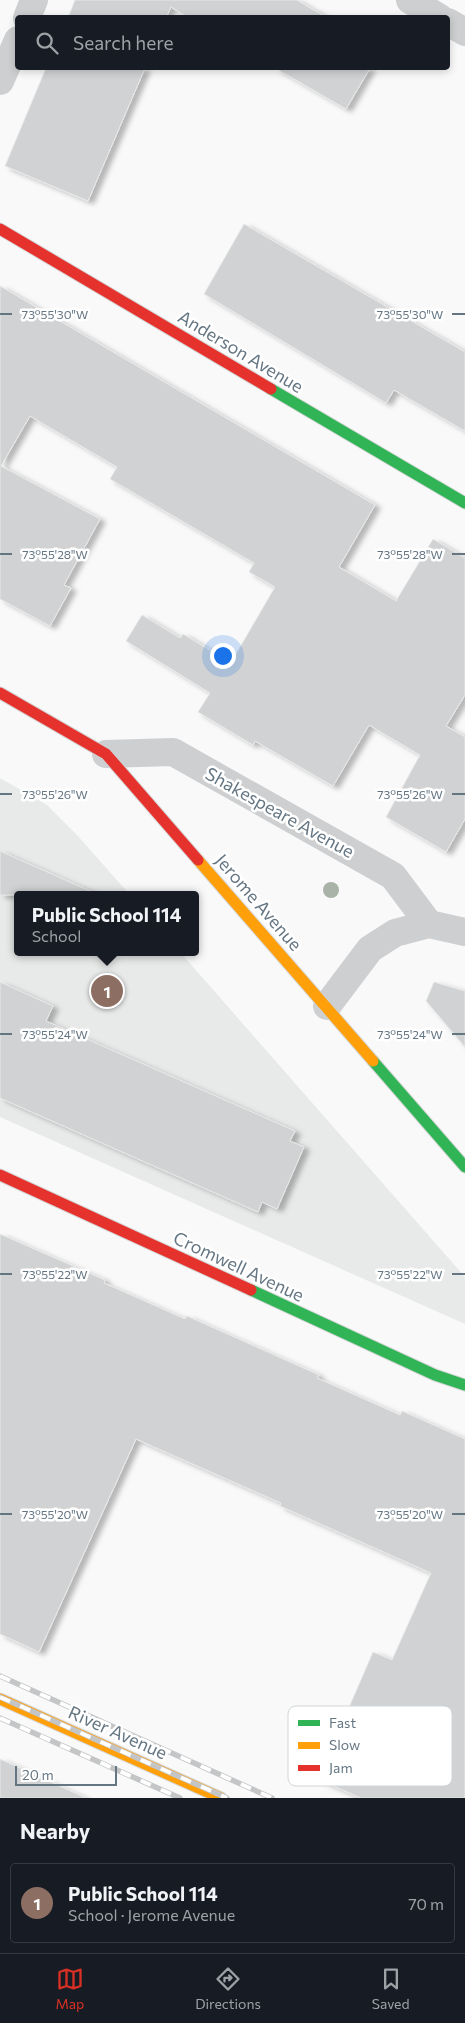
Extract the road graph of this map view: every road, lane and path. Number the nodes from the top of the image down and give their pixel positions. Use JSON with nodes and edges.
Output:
{"nodes":[{"id":1,"x":34,"y":0,"type":"edge"},
{"id":2,"x":410,"y":0,"type":"edge"},
{"id":3,"x":28,"y":15,"type":"edge"},
{"id":4,"x":435,"y":15,"type":"edge"},
{"id":5,"x":450,"y":23,"type":"edge"},
{"id":6,"x":465,"y":32,"type":"edge"},
{"id":7,"x":15,"y":47,"type":"edge"},
{"id":8,"x":0,"y":81,"type":"edge"},
{"id":9,"x":0,"y":229,"type":"edge"},
{"id":10,"x":465,"y":503,"type":"edge"},
{"id":11,"x":0,"y":693,"type":"edge"},
{"id":12,"x":106,"y":754,"type":"junction"},
{"id":13,"x":429,"y":924,"type":"junction"},
{"id":14,"x":465,"y":932,"type":"edge"},
{"id":15,"x":327,"y":1006,"type":"junction"},
{"id":16,"x":465,"y":1167,"type":"edge"},
{"id":17,"x":0,"y":1175,"type":"edge"},
{"id":18,"x":465,"y":1385,"type":"edge"},
{"id":19,"x":0,"y":1699,"type":"edge"},
{"id":20,"x":221,"y":1798,"type":"edge"}],
"edges":[{"from":1,"to":3,"type":"street"},
{"from":2,"to":4,"type":"street"},
{"from":5,"to":6,"type":"street"},
{"from":7,"to":8,"type":"street"},
{"from":9,"to":10,"type":"street","name":"Anderson Avenue"},
{"from":11,"to":12,"type":"street","name":"Jerome Avenue"},
{"from":12,"to":13,"type":"street","name":"Shakespeare Avenue"},
{"from":12,"to":15,"type":"street","name":"Jerome Avenue"},
{"from":13,"to":14,"type":"street"},
{"from":13,"to":15,"type":"street"},
{"from":15,"to":16,"type":"street","name":"Jerome Avenue"},
{"from":17,"to":18,"type":"street","name":"Cromwell Avenue"},
{"from":19,"to":20,"type":"street","name":"River Avenue"}]}
